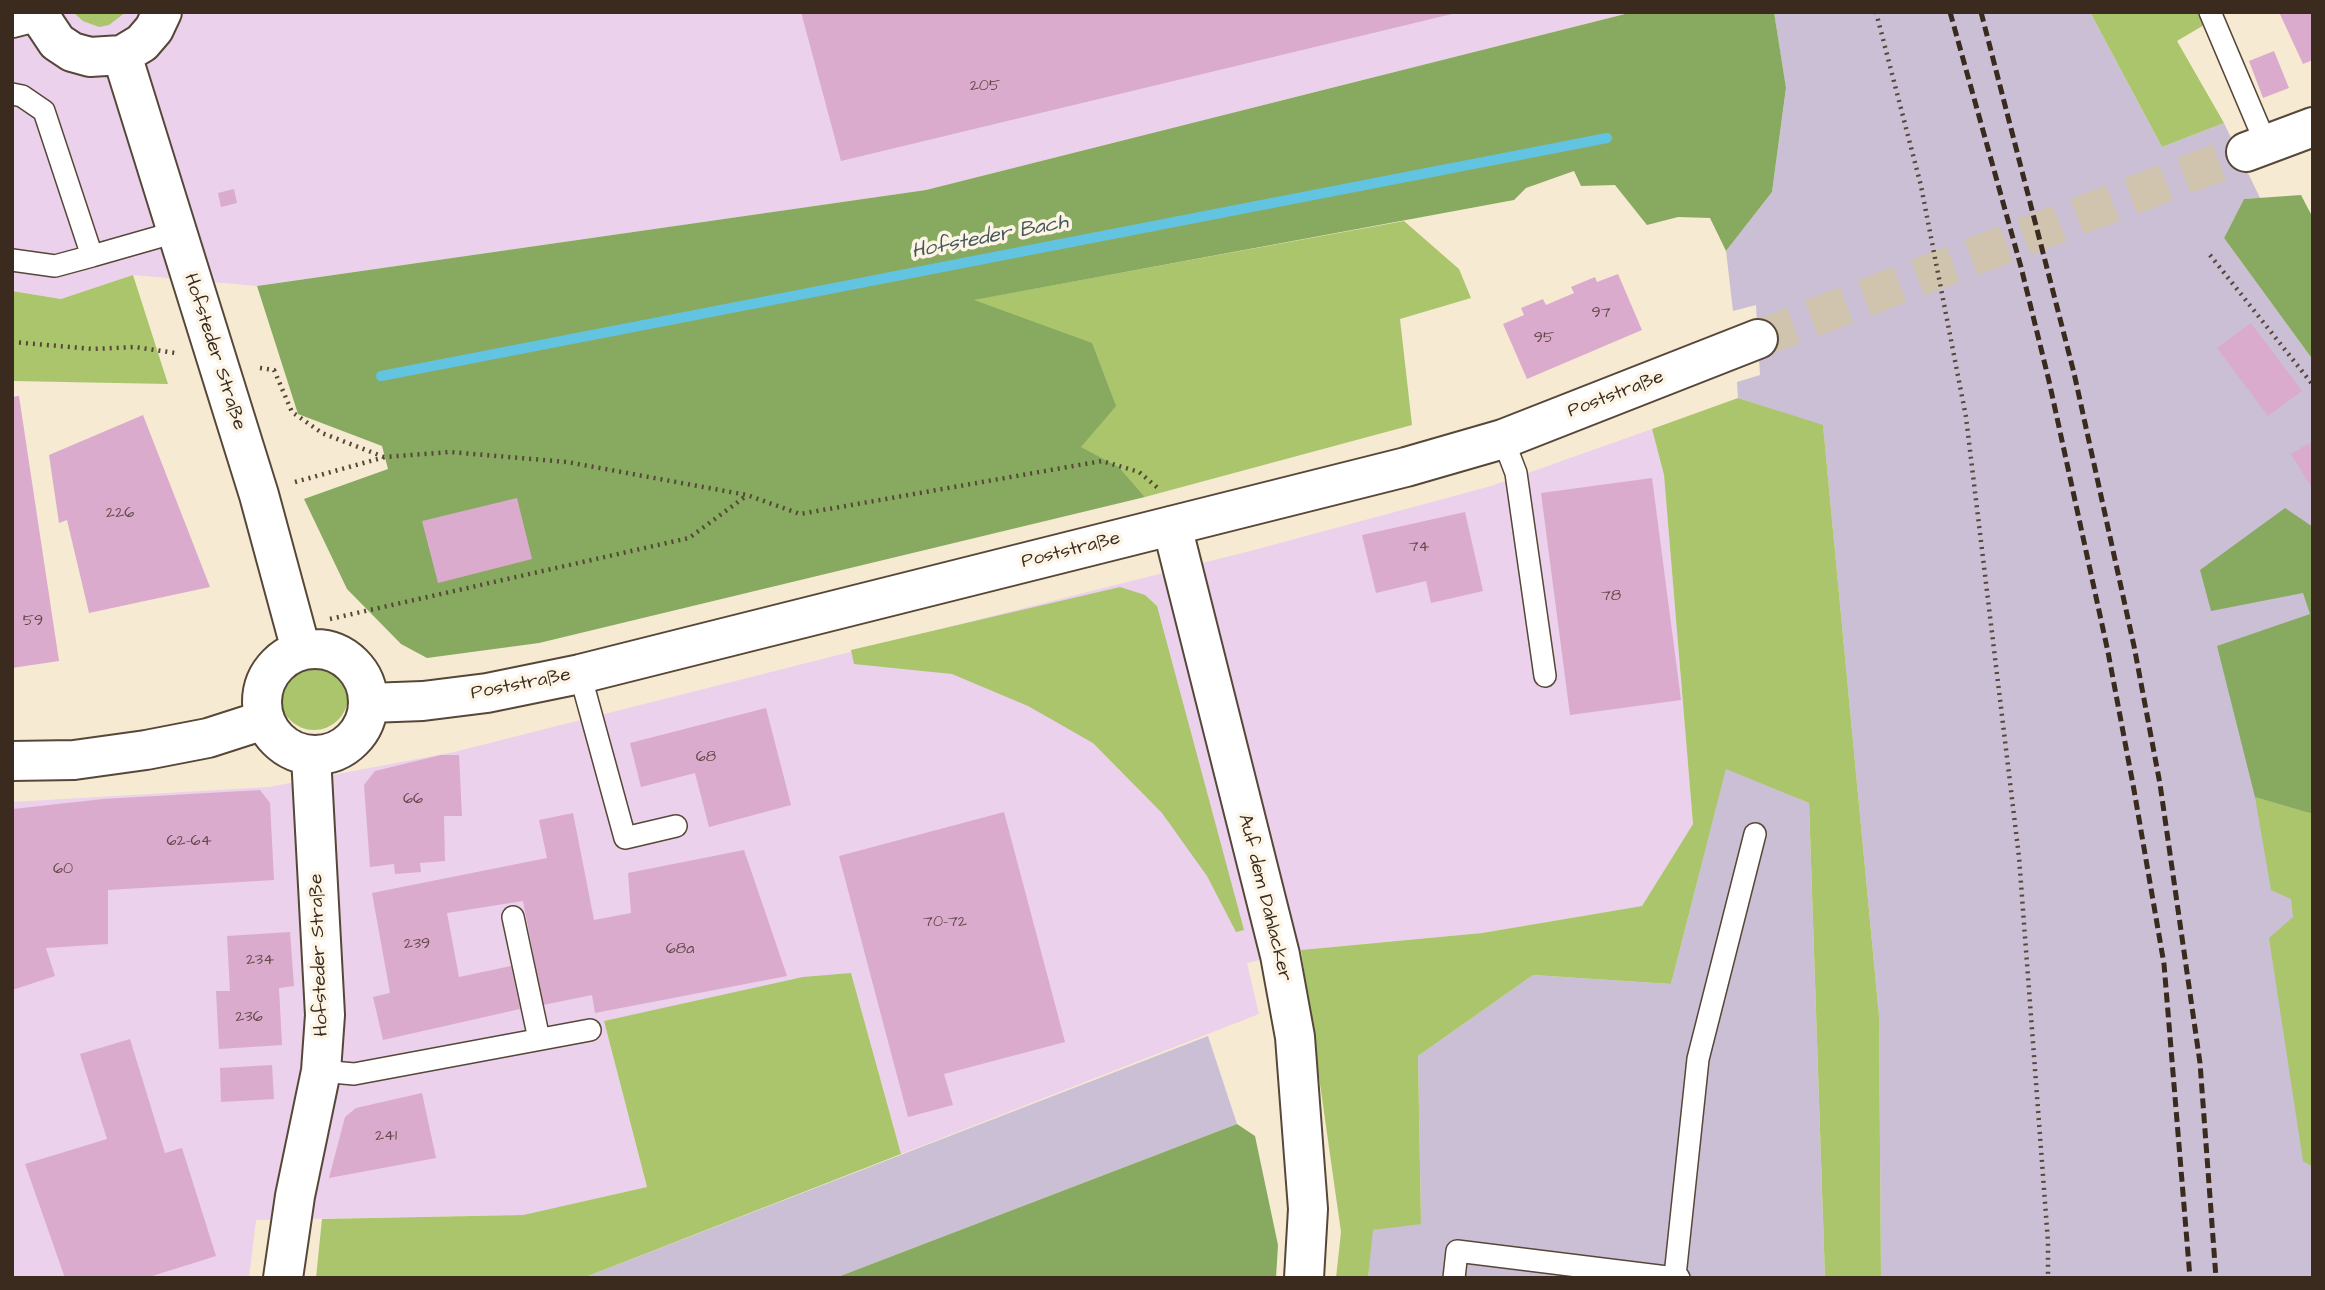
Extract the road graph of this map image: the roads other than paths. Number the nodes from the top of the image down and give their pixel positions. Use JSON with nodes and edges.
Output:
{"nodes":[{"id":1,"x":36,"y":12,"type":"edge"},
{"id":2,"x":162,"y":12,"type":"edge"},
{"id":3,"x":2210,"y":12,"type":"edge"},
{"id":4,"x":12,"y":18,"type":"edge"},
{"id":5,"x":122,"y":55,"type":"junction"},
{"id":6,"x":12,"y":94,"type":"edge"},
{"id":7,"x":2313,"y":127,"type":"edge"},
{"id":8,"x":2256,"y":148,"type":"joint"},
{"id":9,"x":176,"y":232,"type":"junction"},
{"id":10,"x":92,"y":256,"type":"junction"},
{"id":11,"x":12,"y":260,"type":"edge"},
{"id":12,"x":1758,"y":339,"type":"tunnel mouth"},
{"id":13,"x":1503,"y":439,"type":"junction"},
{"id":14,"x":1171,"y":526,"type":"junction"},
{"id":15,"x":298,"y":638,"type":"junction"},
{"id":16,"x":580,"y":674,"type":"junction"},
{"id":17,"x":1545,"y":676,"type":"dead end"},
{"id":18,"x":369,"y":703,"type":"junction"},
{"id":19,"x":264,"y":720,"type":"junction"},
{"id":20,"x":311,"y":755,"type":"junction"},
{"id":21,"x":12,"y":761,"type":"edge"},
{"id":22,"x":676,"y":825,"type":"dead end"},
{"id":23,"x":1755,"y":834,"type":"dead end"},
{"id":24,"x":513,"y":917,"type":"dead end"},
{"id":25,"x":590,"y":1030,"type":"dead end"},
{"id":26,"x":539,"y":1039,"type":"junction"},
{"id":27,"x":321,"y":1071,"type":"junction"},
{"id":28,"x":1676,"y":1277,"type":"edge"},
{"id":29,"x":283,"y":1278,"type":"edge"},
{"id":30,"x":1304,"y":1278,"type":"edge"},
{"id":31,"x":1454,"y":1278,"type":"edge"}],
"edges":[{"from":1,"to":4,"type":"street"},
{"from":1,"to":5,"type":"street"},
{"from":2,"to":5,"type":"street"},
{"from":3,"to":8,"type":"lane"},
{"from":5,"to":9,"type":"street","name":"Hofsteder Straße"},
{"from":6,"to":10,"type":"lane"},
{"from":7,"to":8,"type":"street"},
{"from":9,"to":10,"type":"lane"},
{"from":9,"to":15,"type":"street","name":"Hofsteder Straße"},
{"from":10,"to":11,"type":"lane"},
{"from":12,"to":13,"type":"street","name":"Poststraße"},
{"from":13,"to":14,"type":"street","name":"Poststraße"},
{"from":13,"to":17,"type":"lane"},
{"from":14,"to":16,"type":"street","name":"Poststraße"},
{"from":14,"to":30,"type":"street","name":"Auf dem Dahlacker"},
{"from":15,"to":18,"type":"street"},
{"from":15,"to":19,"type":"street"},
{"from":16,"to":18,"type":"street","name":"Poststraße"},
{"from":16,"to":22,"type":"lane"},
{"from":18,"to":20,"type":"street"},
{"from":19,"to":20,"type":"street"},
{"from":19,"to":21,"type":"street"},
{"from":20,"to":27,"type":"street","name":"Hofsteder Straße"},
{"from":23,"to":28,"type":"lane"},
{"from":24,"to":26,"type":"lane"},
{"from":25,"to":26,"type":"lane"},
{"from":26,"to":27,"type":"lane"},
{"from":27,"to":29,"type":"street","name":"Hofsteder Straße"},
{"from":28,"to":31,"type":"lane"}]}
